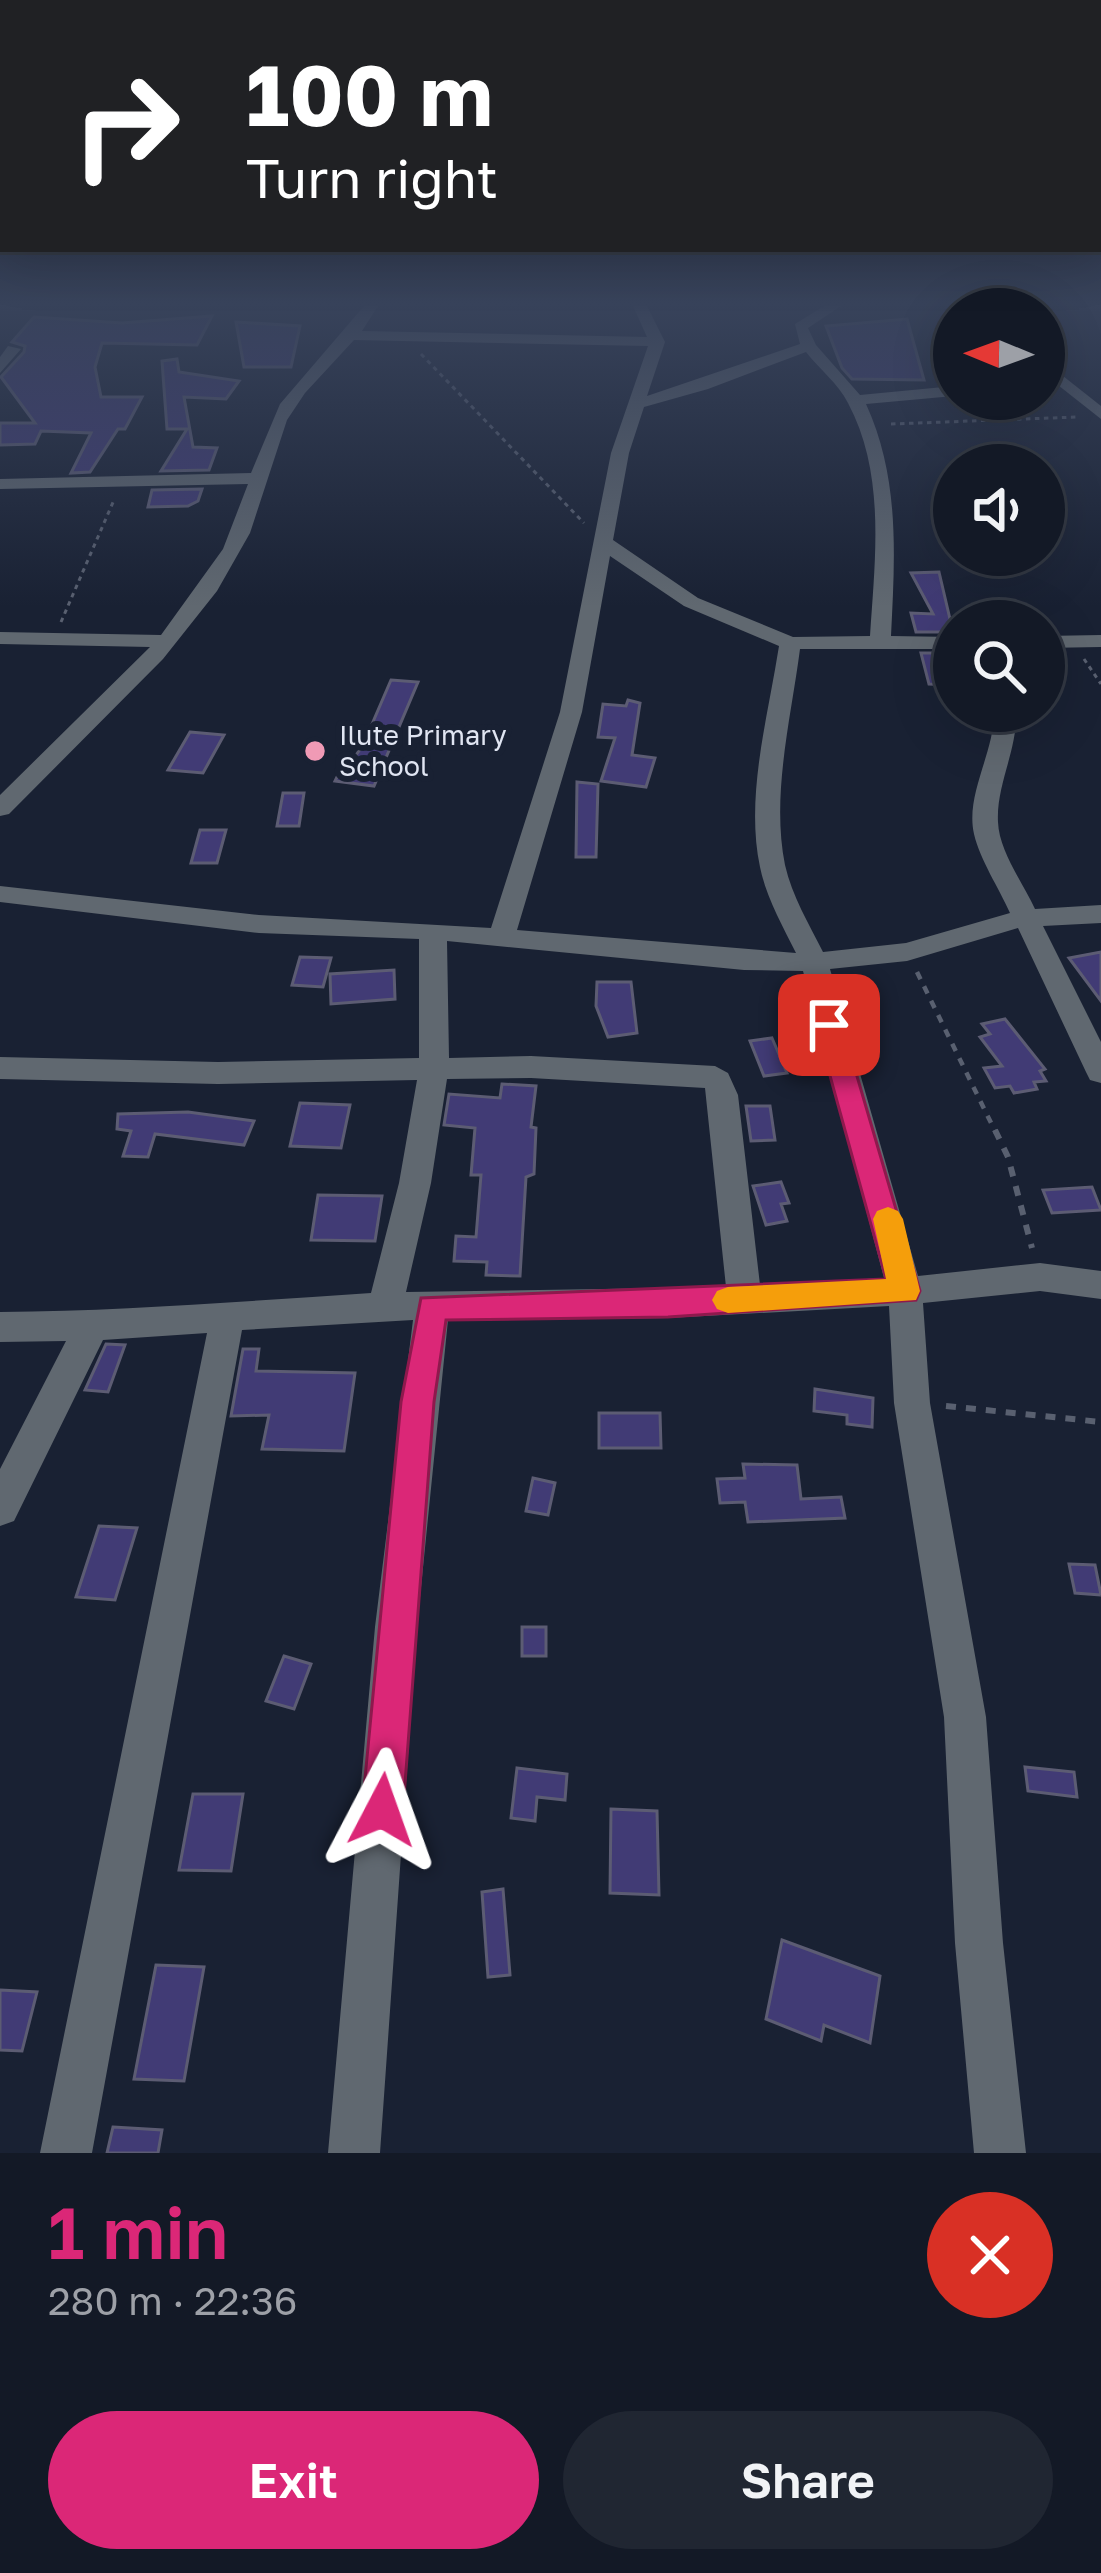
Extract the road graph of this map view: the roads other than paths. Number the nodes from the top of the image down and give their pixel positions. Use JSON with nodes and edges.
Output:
{"nodes":[{"id":1,"x":288,"y":406,"type":"edge"},
{"id":2,"x":635,"y":406,"type":"edge"},
{"id":3,"x":858,"y":406,"type":"edge"},
{"id":4,"x":258,"y":478,"type":"junction"},
{"id":5,"x":0,"y":484,"type":"edge"},
{"id":6,"x":600,"y":540,"type":"junction"},
{"id":7,"x":0,"y":638,"type":"edge"},
{"id":8,"x":164,"y":641,"type":"junction"},
{"id":9,"x":1101,"y":641,"type":"edge"},
{"id":10,"x":880,"y":642,"type":"junction"},
{"id":11,"x":1065,"y":642,"type":"edge"},
{"id":12,"x":790,"y":643,"type":"junction"},
{"id":13,"x":933,"y":643,"type":"edge"},
{"id":14,"x":1003,"y":732,"type":"edge"},
{"id":15,"x":0,"y":776,"type":"edge"},
{"id":16,"x":32,"y":776,"type":"junction"},
{"id":17,"x":0,"y":808,"type":"edge"},
{"id":18,"x":0,"y":894,"type":"edge"},
{"id":19,"x":1101,"y":914,"type":"edge"},
{"id":20,"x":1023,"y":917,"type":"junction"},
{"id":21,"x":433,"y":932,"type":"junction"},
{"id":22,"x":501,"y":939,"type":"junction"},
{"id":23,"x":814,"y":962,"type":"junction"},
{"id":24,"x":434,"y":1067,"type":"junction"},
{"id":25,"x":0,"y":1068,"type":"edge"},
{"id":26,"x":1101,"y":1072,"type":"edge"},
{"id":27,"x":1101,"y":1285,"type":"edge"},
{"id":28,"x":905,"y":1291,"type":"junction"},
{"id":29,"x":745,"y":1298,"type":"junction"},
{"id":30,"x":385,"y":1306,"type":"junction"},
{"id":31,"x":432,"y":1307,"type":"junction"},
{"id":32,"x":228,"y":1313,"type":"junction"},
{"id":33,"x":92,"y":1326,"type":"junction"},
{"id":34,"x":0,"y":1327,"type":"edge"},
{"id":35,"x":0,"y":1508,"type":"edge"},
{"id":36,"x":66,"y":2153,"type":"edge"},
{"id":37,"x":354,"y":2153,"type":"edge"},
{"id":38,"x":1000,"y":2153,"type":"edge"}],
"edges":[{"from":1,"to":4,"type":"street"},
{"from":2,"to":6,"type":"street"},
{"from":3,"to":10,"type":"street"},
{"from":4,"to":5,"type":"street"},
{"from":4,"to":8,"type":"street"},
{"from":6,"to":12,"type":"street"},
{"from":6,"to":22,"type":"street"},
{"from":7,"to":8,"type":"street"},
{"from":8,"to":16,"type":"street"},
{"from":9,"to":11,"type":"street"},
{"from":10,"to":12,"type":"street"},
{"from":10,"to":13,"type":"street"},
{"from":12,"to":23,"type":"street"},
{"from":14,"to":20,"type":"street"},
{"from":15,"to":16,"type":"street"},
{"from":16,"to":17,"type":"street"},
{"from":18,"to":21,"type":"street"},
{"from":19,"to":20,"type":"street"},
{"from":20,"to":23,"type":"street"},
{"from":20,"to":26,"type":"street"},
{"from":21,"to":22,"type":"street"},
{"from":21,"to":24,"type":"street"},
{"from":22,"to":23,"type":"street"},
{"from":23,"to":28,"type":"street"},
{"from":24,"to":25,"type":"street"},
{"from":24,"to":29,"type":"street"},
{"from":24,"to":30,"type":"street"},
{"from":27,"to":28,"type":"street"},
{"from":28,"to":29,"type":"street"},
{"from":28,"to":38,"type":"street"},
{"from":29,"to":31,"type":"street"},
{"from":30,"to":31,"type":"street"},
{"from":30,"to":32,"type":"street"},
{"from":31,"to":37,"type":"street"},
{"from":32,"to":33,"type":"street"},
{"from":32,"to":36,"type":"street"},
{"from":33,"to":34,"type":"street"},
{"from":33,"to":35,"type":"street"}]}
